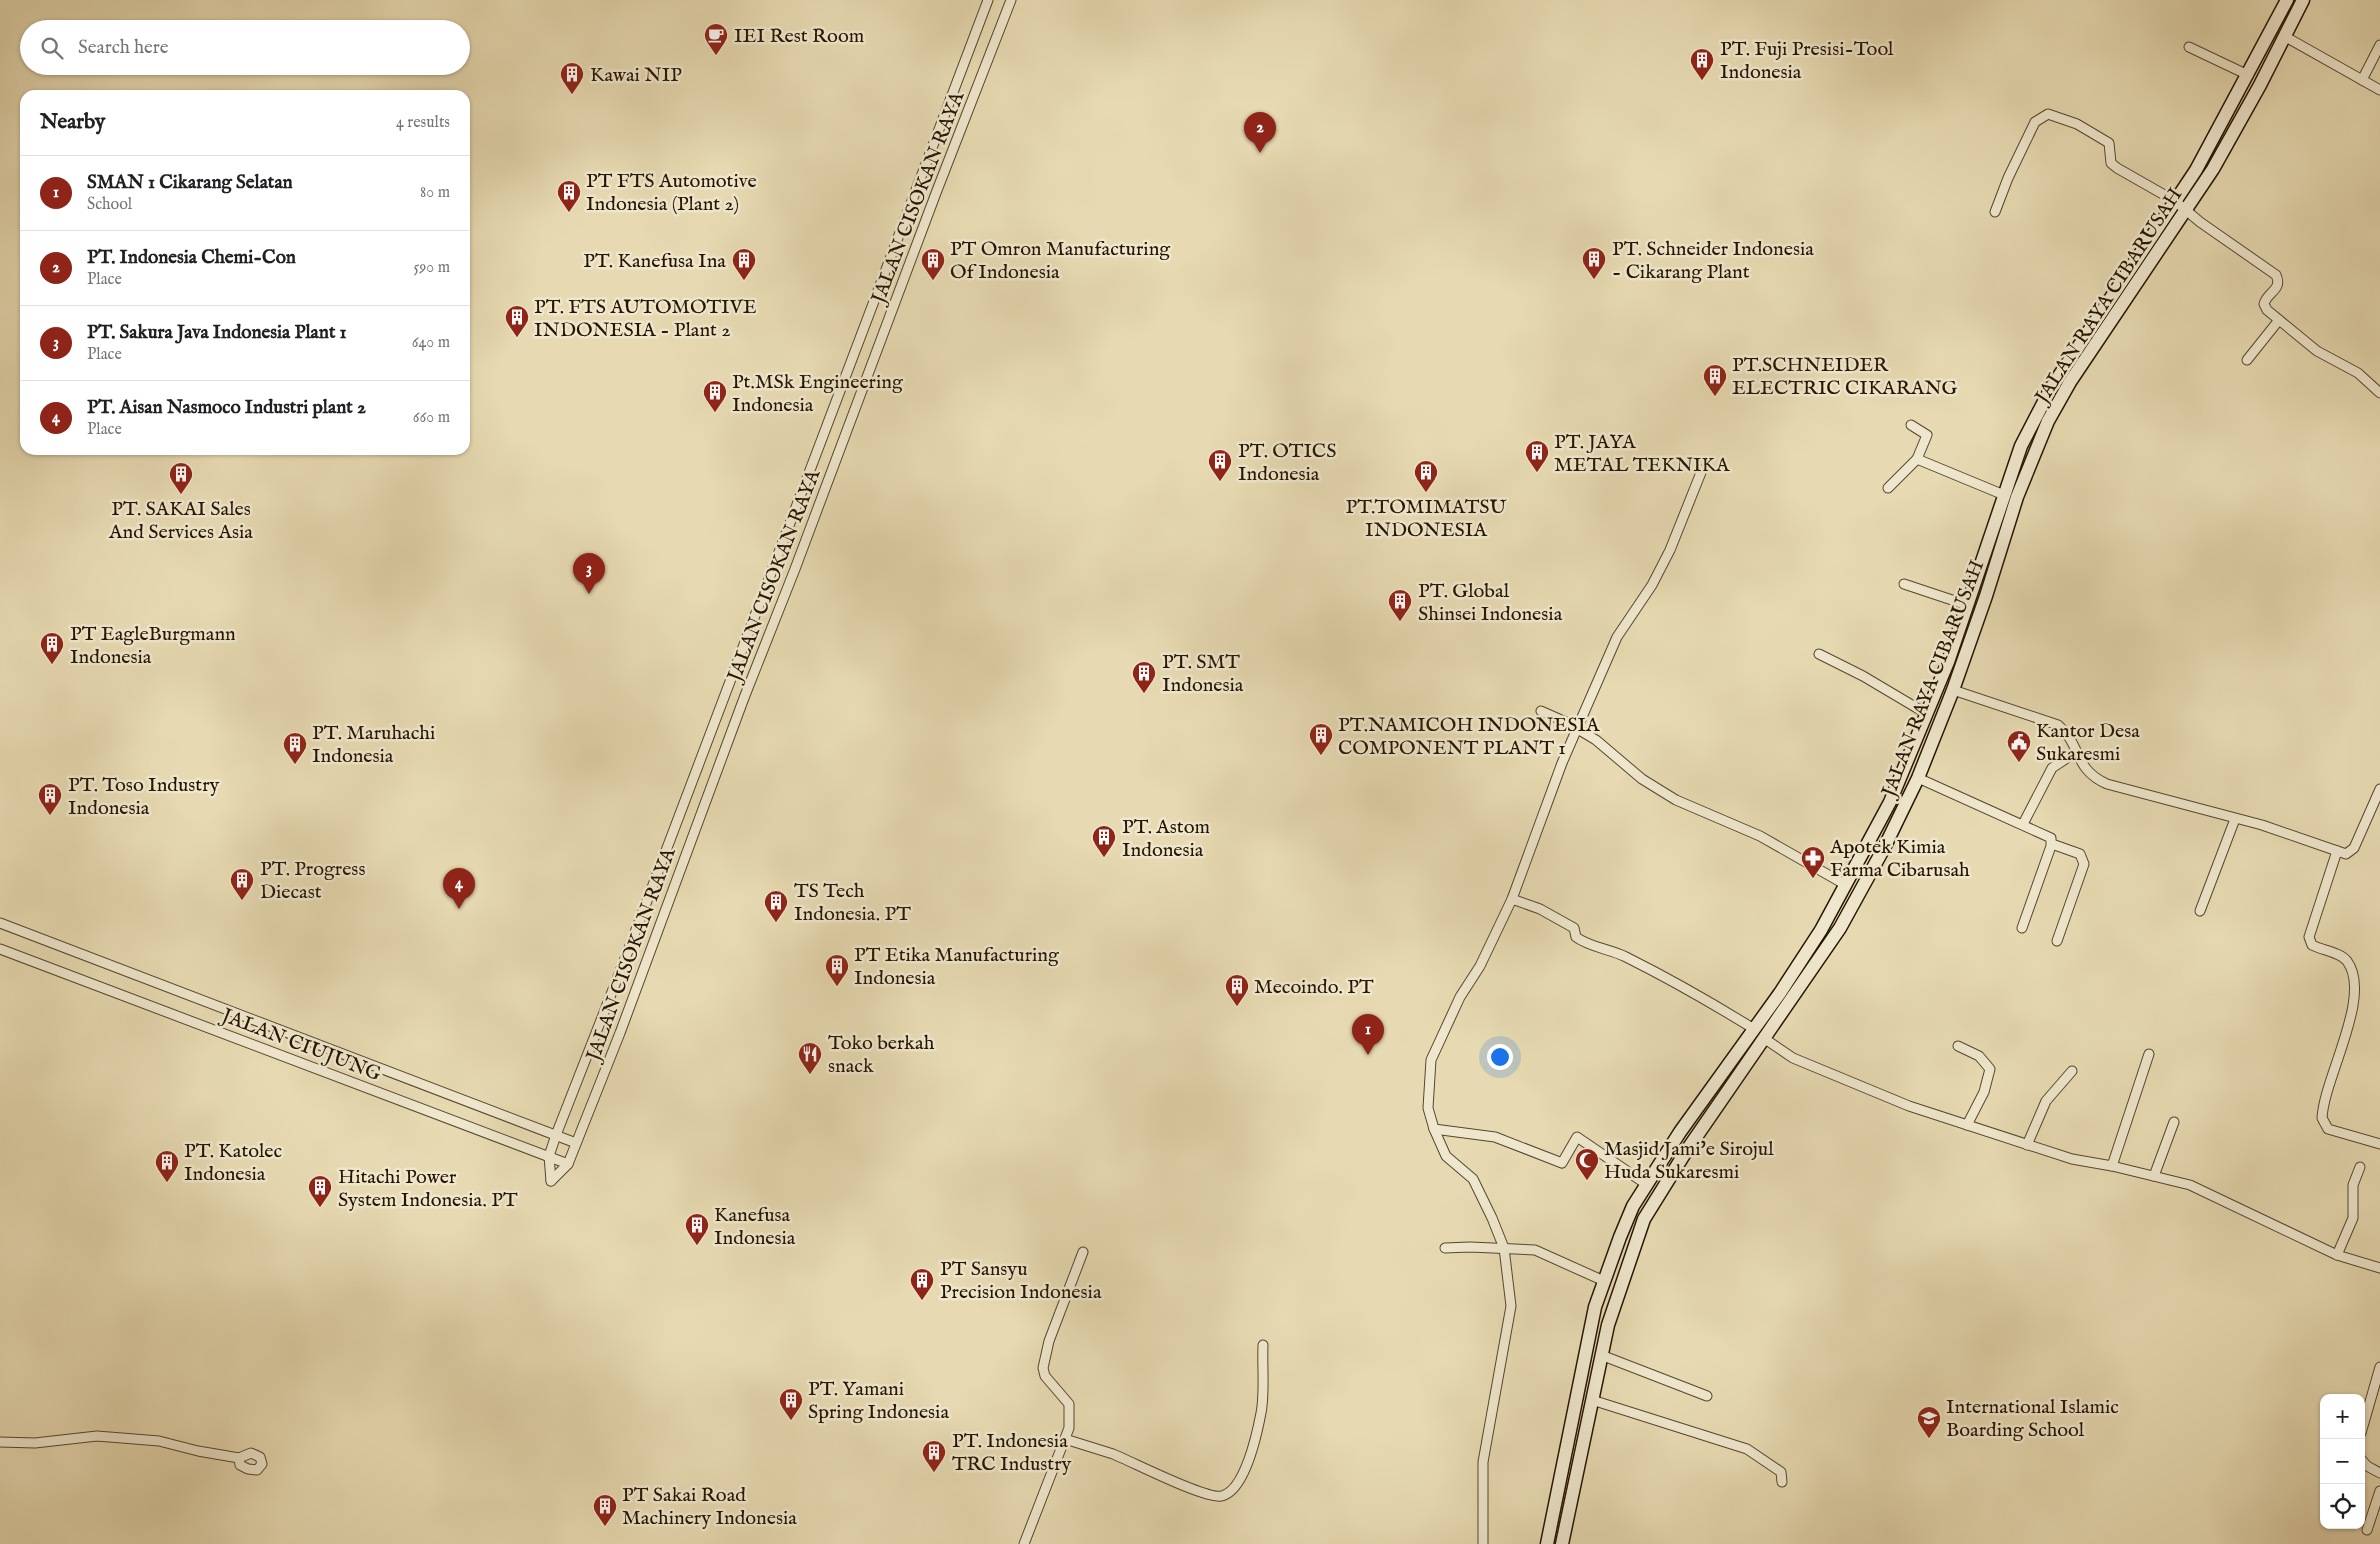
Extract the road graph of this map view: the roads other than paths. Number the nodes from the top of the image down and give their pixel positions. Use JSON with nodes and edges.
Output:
{"nodes":[{"id":1,"x":988,"y":0,"type":"edge"},
{"id":2,"x":1011,"y":0,"type":"edge"},
{"id":3,"x":2287,"y":0,"type":"edge"},
{"id":4,"x":2303,"y":0,"type":"edge"},
{"id":5,"x":2284,"y":36,"type":"junction"},
{"id":6,"x":2380,"y":45,"type":"edge"},
{"id":7,"x":2189,"y":47,"type":"dead end"},
{"id":8,"x":2248,"y":75,"type":"junction"},
{"id":9,"x":2362,"y":80,"type":"junction"},
{"id":10,"x":2380,"y":90,"type":"edge"},
{"id":11,"x":2176,"y":201,"type":"junction"},
{"id":12,"x":2186,"y":211,"type":"junction"},
{"id":13,"x":1996,"y":212,"type":"dead end"},
{"id":14,"x":2278,"y":320,"type":"junction"},
{"id":15,"x":2247,"y":360,"type":"dead end"},
{"id":16,"x":2380,"y":394,"type":"edge"},
{"id":17,"x":1911,"y":424,"type":"dead end"},
{"id":18,"x":1917,"y":459,"type":"junction"},
{"id":19,"x":1702,"y":470,"type":"dead end"},
{"id":20,"x":1888,"y":488,"type":"dead end"},
{"id":21,"x":2004,"y":495,"type":"junction"},
{"id":22,"x":1904,"y":584,"type":"dead end"},
{"id":23,"x":1967,"y":605,"type":"junction"},
{"id":24,"x":1819,"y":654,"type":"dead end"},
{"id":25,"x":1953,"y":690,"type":"junction"},
{"id":26,"x":1541,"y":711,"type":"dead end"},
{"id":27,"x":1928,"y":712,"type":"junction"},
{"id":28,"x":1941,"y":717,"type":"junction"},
{"id":29,"x":1577,"y":728,"type":"junction"},
{"id":30,"x":2076,"y":752,"type":"junction"},
{"id":31,"x":1918,"y":778,"type":"junction"},
{"id":32,"x":2380,"y":789,"type":"edge"},
{"id":33,"x":2235,"y":819,"type":"junction"},
{"id":34,"x":2023,"y":824,"type":"junction"},
{"id":35,"x":2052,"y":844,"type":"junction"},
{"id":36,"x":2337,"y":852,"type":"junction"},
{"id":37,"x":1846,"y":885,"type":"junction"},
{"id":38,"x":1512,"y":899,"type":"junction"},
{"id":39,"x":2200,"y":911,"type":"dead end"},
{"id":40,"x":0,"y":923,"type":"edge"},
{"id":41,"x":2022,"y":928,"type":"dead end"},
{"id":42,"x":2058,"y":941,"type":"dead end"},
{"id":43,"x":0,"y":948,"type":"edge"},
{"id":44,"x":1754,"y":1029,"type":"junction"},
{"id":45,"x":1765,"y":1039,"type":"junction"},
{"id":46,"x":1958,"y":1046,"type":"dead end"},
{"id":47,"x":2149,"y":1054,"type":"dead end"},
{"id":48,"x":2072,"y":1071,"type":"dead end"},
{"id":49,"x":2174,"y":1122,"type":"dead end"},
{"id":50,"x":1967,"y":1125,"type":"junction"},
{"id":51,"x":1434,"y":1129,"type":"junction"},
{"id":52,"x":556,"y":1135,"type":"junction"},
{"id":53,"x":576,"y":1142,"type":"junction"},
{"id":54,"x":2380,"y":1144,"type":"edge"},
{"id":55,"x":2027,"y":1145,"type":"junction"},
{"id":56,"x":549,"y":1156,"type":"junction"},
{"id":57,"x":568,"y":1164,"type":"junction"},
{"id":58,"x":2112,"y":1166,"type":"junction"},
{"id":59,"x":2360,"y":1167,"type":"dead end"},
{"id":60,"x":2154,"y":1176,"type":"junction"},
{"id":61,"x":1646,"y":1184,"type":"junction"},
{"id":62,"x":1635,"y":1203,"type":"junction"},
{"id":63,"x":1649,"y":1209,"type":"junction"},
{"id":64,"x":1445,"y":1248,"type":"dead end"},
{"id":65,"x":1504,"y":1248,"type":"junction"},
{"id":66,"x":1083,"y":1252,"type":"dead end"},
{"id":67,"x":2337,"y":1255,"type":"junction"},
{"id":68,"x":1609,"y":1266,"type":"junction"},
{"id":69,"x":2380,"y":1268,"type":"edge"},
{"id":70,"x":1625,"y":1270,"type":"junction"},
{"id":71,"x":1604,"y":1281,"type":"junction"},
{"id":72,"x":1263,"y":1345,"type":"dead end"},
{"id":73,"x":1601,"y":1355,"type":"junction"},
{"id":74,"x":2380,"y":1367,"type":"edge"},
{"id":75,"x":1708,"y":1396,"type":"dead end"},
{"id":76,"x":1592,"y":1400,"type":"junction"},
{"id":77,"x":2365,"y":1419,"type":"edge"},
{"id":78,"x":1065,"y":1439,"type":"junction"},
{"id":79,"x":0,"y":1442,"type":"edge"},
{"id":80,"x":239,"y":1458,"type":"dead end"},
{"id":81,"x":2365,"y":1464,"type":"edge"},
{"id":82,"x":2380,"y":1473,"type":"edge"},
{"id":83,"x":1782,"y":1482,"type":"dead end"},
{"id":84,"x":2380,"y":1491,"type":"edge"},
{"id":85,"x":2368,"y":1530,"type":"dead end"},
{"id":86,"x":1024,"y":1544,"type":"edge"},
{"id":87,"x":1482,"y":1544,"type":"edge"},
{"id":88,"x":1547,"y":1544,"type":"edge"},
{"id":89,"x":1562,"y":1544,"type":"edge"}],
"edges":[{"from":1,"to":52,"type":"street","name":"JALAN CISOKAN RAYA"},
{"from":2,"to":53,"type":"street","name":"JALAN CISOKAN RAYA"},
{"from":3,"to":8,"type":"street","name":"JALAN RAYA CIBARUSAH"},
{"from":4,"to":5,"type":"street","name":"JALAN RAYA CIBARUSAH"},
{"from":5,"to":9,"type":"street"},
{"from":5,"to":12,"type":"street","name":"JALAN RAYA CIBARUSAH"},
{"from":6,"to":9,"type":"street"},
{"from":7,"to":8,"type":"street"},
{"from":8,"to":11,"type":"street","name":"JALAN RAYA CIBARUSAH"},
{"from":9,"to":10,"type":"street"},
{"from":11,"to":12,"type":"street"},
{"from":11,"to":13,"type":"street"},
{"from":11,"to":21,"type":"street","name":"JALAN RAYA CIBARUSAH"},
{"from":12,"to":14,"type":"street"},
{"from":12,"to":25,"type":"street","name":"JALAN RAYA CIBARUSAH"},
{"from":14,"to":15,"type":"street"},
{"from":14,"to":16,"type":"street"},
{"from":17,"to":18,"type":"street"},
{"from":18,"to":20,"type":"street"},
{"from":18,"to":21,"type":"street"},
{"from":19,"to":29,"type":"street"},
{"from":21,"to":23,"type":"street","name":"JALAN RAYA CIBARUSAH"},
{"from":22,"to":23,"type":"street"},
{"from":23,"to":27,"type":"street","name":"JALAN RAYA CIBARUSAH"},
{"from":24,"to":27,"type":"street"},
{"from":25,"to":28,"type":"street","name":"JALAN RAYA CIBARUSAH"},
{"from":25,"to":30,"type":"street"},
{"from":26,"to":29,"type":"street"},
{"from":27,"to":28,"type":"street"},
{"from":27,"to":37,"type":"street","name":"JALAN RAYA CIBARUSAH"},
{"from":28,"to":31,"type":"street","name":"JALAN RAYA CIBARUSAH"},
{"from":29,"to":37,"type":"street"},
{"from":29,"to":38,"type":"street"},
{"from":30,"to":33,"type":"street"},
{"from":30,"to":34,"type":"street"},
{"from":31,"to":34,"type":"street"},
{"from":31,"to":45,"type":"street","name":"JALAN RAYA CIBARUSAH"},
{"from":32,"to":36,"type":"street"},
{"from":33,"to":36,"type":"street"},
{"from":33,"to":39,"type":"street"},
{"from":34,"to":35,"type":"street"},
{"from":35,"to":41,"type":"street"},
{"from":35,"to":42,"type":"street"},
{"from":36,"to":54,"type":"street"},
{"from":37,"to":44,"type":"street","name":"JALAN RAYA CIBARUSAH"},
{"from":38,"to":44,"type":"street"},
{"from":38,"to":51,"type":"street"},
{"from":40,"to":52,"type":"street"},
{"from":43,"to":56,"type":"street","name":"JALAN CIUJUNG"},
{"from":44,"to":61,"type":"street","name":"JALAN RAYA CIBARUSAH"},
{"from":45,"to":50,"type":"street"},
{"from":45,"to":63,"type":"street","name":"JALAN RAYA CIBARUSAH"},
{"from":46,"to":50,"type":"street"},
{"from":47,"to":58,"type":"street"},
{"from":48,"to":55,"type":"street"},
{"from":49,"to":60,"type":"street"},
{"from":50,"to":55,"type":"street"},
{"from":51,"to":61,"type":"street"},
{"from":51,"to":65,"type":"street"},
{"from":52,"to":53,"type":"street"},
{"from":52,"to":56,"type":"street","name":"JALAN CISOKAN RAYA"},
{"from":53,"to":57,"type":"street","name":"JALAN CISOKAN RAYA"},
{"from":55,"to":58,"type":"street"},
{"from":56,"to":57,"type":"street","name":"JALAN CIUJUNG"},
{"from":56,"to":57,"type":"street"},
{"from":58,"to":60,"type":"street"},
{"from":59,"to":67,"type":"street"},
{"from":60,"to":67,"type":"street"},
{"from":61,"to":62,"type":"street","name":"JALAN RAYA CIBARUSAH"},
{"from":62,"to":63,"type":"street"},
{"from":62,"to":68,"type":"street","name":"JALAN RAYA CIBARUSAH"},
{"from":63,"to":70,"type":"street","name":"JALAN RAYA CIBARUSAH"},
{"from":64,"to":65,"type":"street"},
{"from":65,"to":71,"type":"street"},
{"from":65,"to":87,"type":"street"},
{"from":66,"to":78,"type":"street"},
{"from":67,"to":69,"type":"street"},
{"from":68,"to":70,"type":"street"},
{"from":68,"to":71,"type":"street","name":"JALAN RAYA CIBARUSAH"},
{"from":70,"to":73,"type":"street","name":"JALAN RAYA CIBARUSAH"},
{"from":71,"to":88,"type":"street","name":"JALAN RAYA CIBARUSAH"},
{"from":72,"to":78,"type":"street"},
{"from":73,"to":75,"type":"street"},
{"from":73,"to":76,"type":"street","name":"JALAN RAYA CIBARUSAH"},
{"from":74,"to":77,"type":"street"},
{"from":76,"to":83,"type":"street"},
{"from":76,"to":89,"type":"street","name":"JALAN RAYA CIBARUSAH"},
{"from":78,"to":86,"type":"street"},
{"from":79,"to":80,"type":"street"},
{"from":81,"to":82,"type":"street"},
{"from":84,"to":85,"type":"street"}]}
